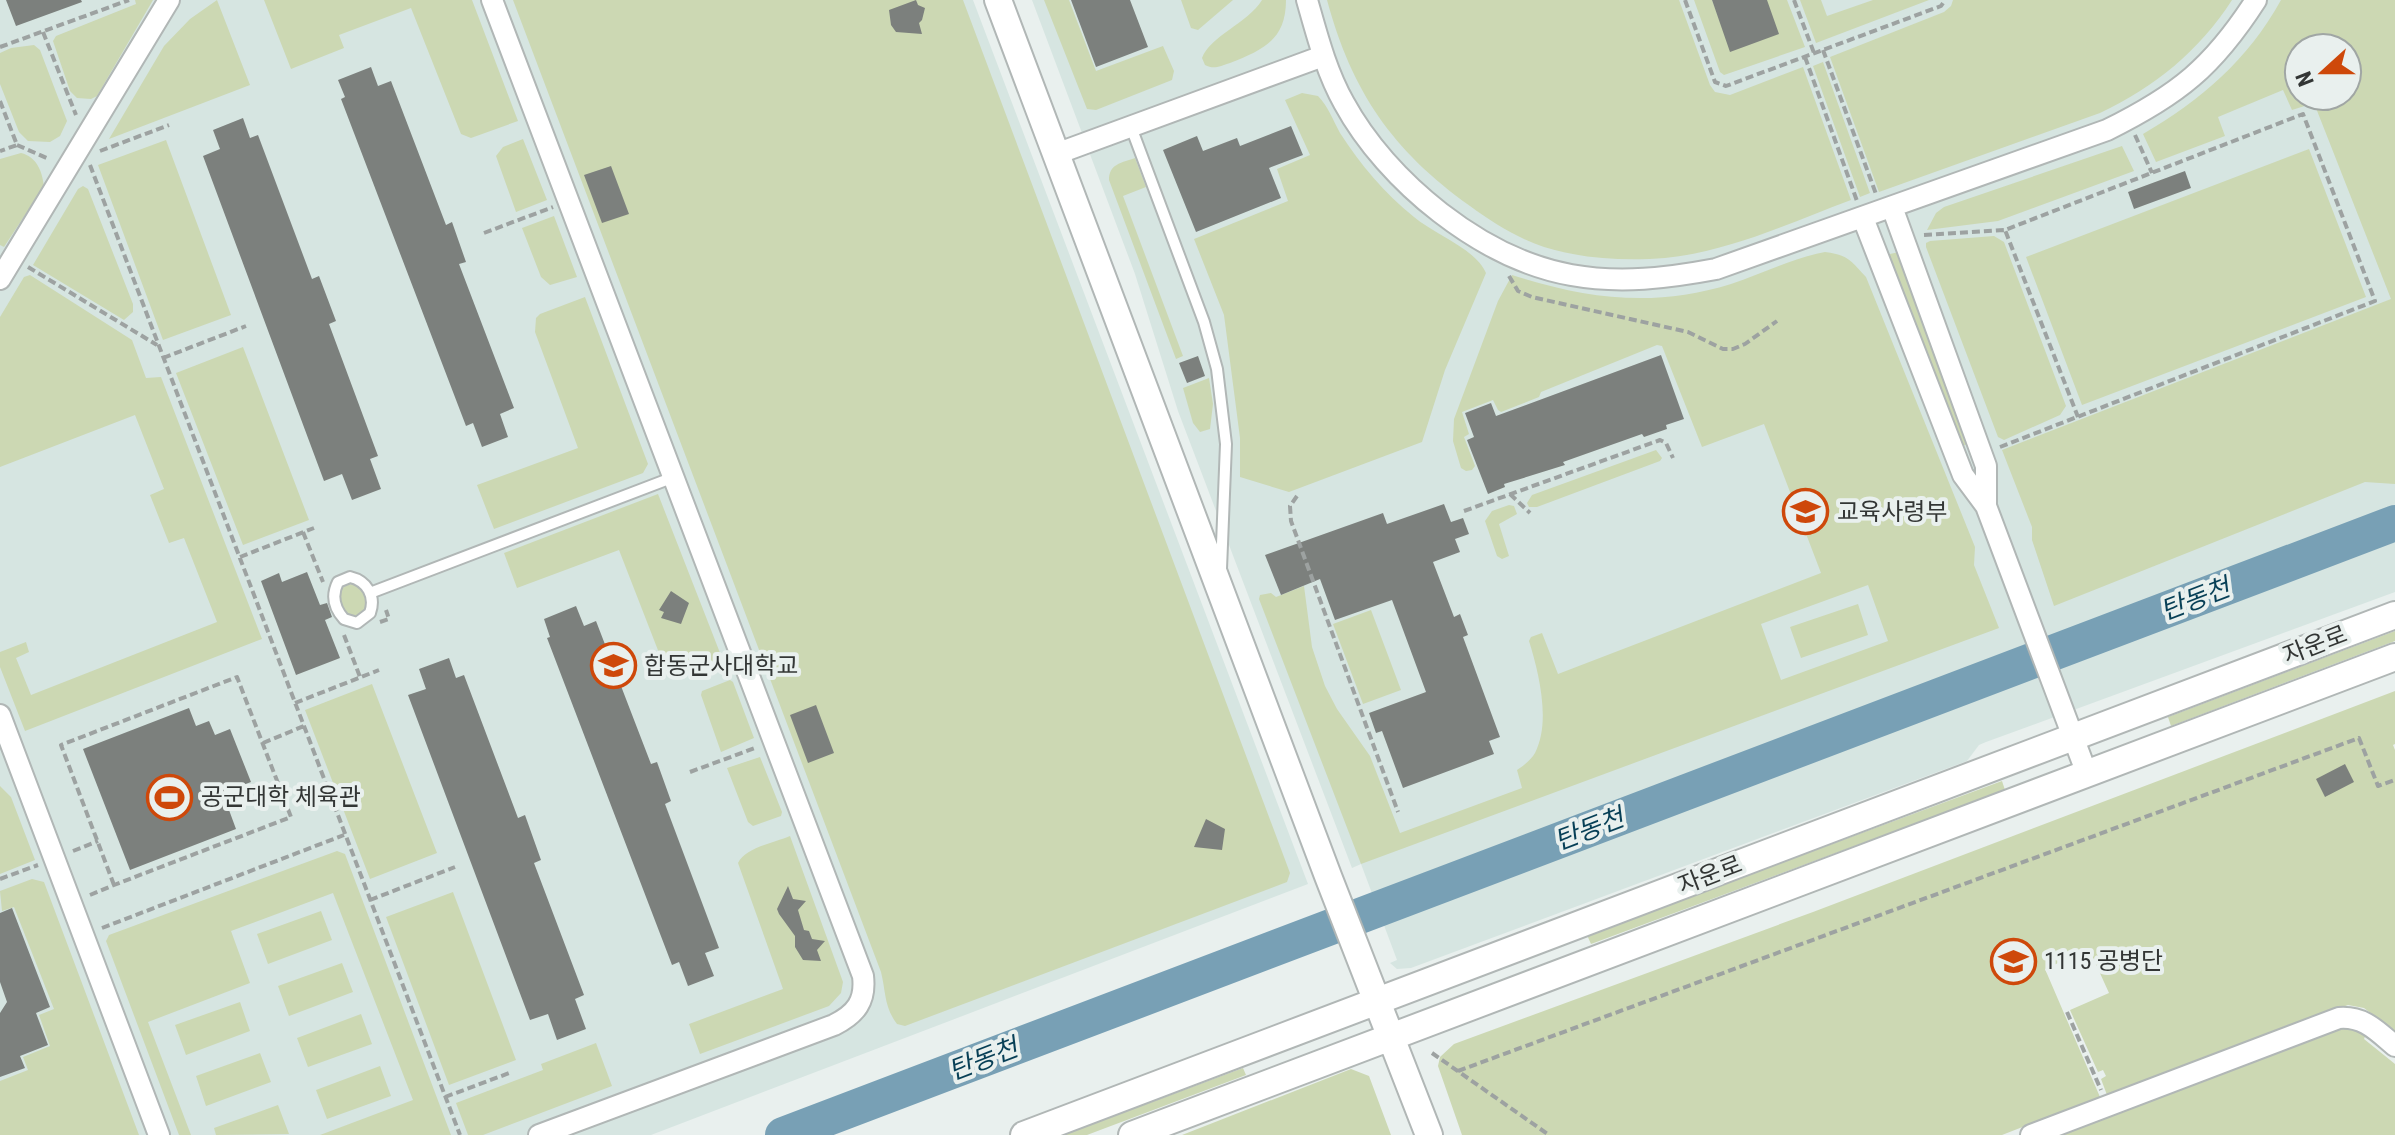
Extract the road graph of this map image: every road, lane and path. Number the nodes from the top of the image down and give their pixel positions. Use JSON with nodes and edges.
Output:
{"nodes":[{"id":1,"x":129,"y":0,"type":"edge"},
{"id":2,"x":169,"y":0,"type":"edge"},
{"id":3,"x":186,"y":0,"type":"edge"},
{"id":4,"x":492,"y":0,"type":"edge"},
{"id":5,"x":998,"y":0,"type":"edge"},
{"id":6,"x":1307,"y":0,"type":"edge"},
{"id":7,"x":1685,"y":0,"type":"edge"},
{"id":8,"x":1794,"y":0,"type":"edge"},
{"id":9,"x":1945,"y":0,"type":"edge"},
{"id":10,"x":2256,"y":0,"type":"edge"},
{"id":11,"x":154,"y":26,"type":"junction"},
{"id":12,"x":43,"y":32,"type":"junction"},
{"id":13,"x":0,"y":47,"type":"edge"},
{"id":14,"x":1823,"y":50,"type":"junction"},
{"id":15,"x":1814,"y":53,"type":"junction"},
{"id":16,"x":1323,"y":56,"type":"junction"},
{"id":17,"x":1805,"y":57,"type":"junction"},
{"id":18,"x":0,"y":101,"type":"edge"},
{"id":19,"x":78,"y":119,"type":"dead end"},
{"id":20,"x":169,"y":125,"type":"dead end"},
{"id":21,"x":1131,"y":127,"type":"junction"},
{"id":22,"x":2134,"y":134,"type":"dead end"},
{"id":23,"x":17,"y":145,"type":"junction"},
{"id":24,"x":0,"y":151,"type":"edge"},
{"id":25,"x":56,"y":153,"type":"dead end"},
{"id":26,"x":94,"y":154,"type":"dead end"},
{"id":27,"x":1056,"y":154,"type":"junction"},
{"id":28,"x":89,"y":162,"type":"dead end"},
{"id":29,"x":2152,"y":173,"type":"junction"},
{"id":30,"x":1884,"y":201,"type":"junction"},
{"id":31,"x":555,"y":206,"type":"dead end"},
{"id":32,"x":1861,"y":210,"type":"junction"},
{"id":33,"x":2005,"y":230,"type":"junction"},
{"id":34,"x":484,"y":233,"type":"dead end"},
{"id":35,"x":1921,"y":236,"type":"dead end"},
{"id":36,"x":26,"y":266,"type":"dead end"},
{"id":37,"x":1509,"y":271,"type":"dead end"},
{"id":38,"x":0,"y":279,"type":"edge"},
{"id":39,"x":1777,"y":321,"type":"dead end"},
{"id":40,"x":246,"y":326,"type":"dead end"},
{"id":41,"x":159,"y":346,"type":"junction"},
{"id":42,"x":163,"y":358,"type":"junction"},
{"id":43,"x":2078,"y":417,"type":"junction"},
{"id":44,"x":1998,"y":448,"type":"dead end"},
{"id":45,"x":1673,"y":458,"type":"dead end"},
{"id":46,"x":674,"y":477,"type":"junction"},
{"id":47,"x":1510,"y":494,"type":"junction"},
{"id":48,"x":1297,"y":496,"type":"dead end"},
{"id":49,"x":1986,"y":506,"type":"junction"},
{"id":50,"x":1464,"y":511,"type":"dead end"},
{"id":51,"x":1530,"y":513,"type":"dead end"},
{"id":52,"x":314,"y":528,"type":"dead end"},
{"id":53,"x":240,"y":557,"type":"junction"},
{"id":54,"x":1220,"y":591,"type":"junction"},
{"id":55,"x":370,"y":593,"type":"junction"},
{"id":56,"x":2395,"y":615,"type":"edge"},
{"id":57,"x":2395,"y":657,"type":"edge"},
{"id":58,"x":379,"y":670,"type":"dead end"},
{"id":59,"x":295,"y":703,"type":"junction"},
{"id":60,"x":1,"y":718,"type":"edge"},
{"id":61,"x":304,"y":726,"type":"junction"},
{"id":62,"x":2072,"y":737,"type":"junction"},
{"id":63,"x":263,"y":743,"type":"junction"},
{"id":64,"x":761,"y":746,"type":"dead end"},
{"id":65,"x":7,"y":755,"type":"edge"},
{"id":66,"x":690,"y":772,"type":"dead end"},
{"id":67,"x":2087,"y":774,"type":"junction"},
{"id":68,"x":2395,"y":780,"type":"edge"},
{"id":69,"x":1398,"y":812,"type":"dead end"},
{"id":70,"x":345,"y":834,"type":"junction"},
{"id":71,"x":98,"y":841,"type":"junction"},
{"id":72,"x":67,"y":853,"type":"dead end"},
{"id":73,"x":40,"y":864,"type":"dead end"},
{"id":74,"x":455,"y":867,"type":"dead end"},
{"id":75,"x":0,"y":879,"type":"edge"},
{"id":76,"x":114,"y":885,"type":"junction"},
{"id":77,"x":84,"y":897,"type":"dead end"},
{"id":78,"x":370,"y":900,"type":"junction"},
{"id":79,"x":96,"y":931,"type":"dead end"},
{"id":80,"x":1377,"y":1002,"type":"junction"},
{"id":81,"x":2067,"y":1012,"type":"dead end"},
{"id":82,"x":1391,"y":1038,"type":"junction"},
{"id":83,"x":2395,"y":1046,"type":"edge"},
{"id":84,"x":1432,"y":1053,"type":"dead end"},
{"id":85,"x":1458,"y":1071,"type":"junction"},
{"id":86,"x":512,"y":1072,"type":"dead end"},
{"id":87,"x":445,"y":1097,"type":"junction"},
{"id":88,"x":2108,"y":1106,"type":"junction"},
{"id":89,"x":159,"y":1135,"type":"edge"},
{"id":90,"x":460,"y":1135,"type":"edge"},
{"id":91,"x":539,"y":1135,"type":"edge"},
{"id":92,"x":1024,"y":1135,"type":"edge"},
{"id":93,"x":1132,"y":1135,"type":"edge"},
{"id":94,"x":1429,"y":1135,"type":"edge"},
{"id":95,"x":1549,"y":1135,"type":"edge"},
{"id":96,"x":2031,"y":1135,"type":"edge"}],
"edges":[{"from":1,"to":12,"type":"path"},
{"from":2,"to":11,"type":"street"},
{"from":3,"to":11,"type":"street"},
{"from":4,"to":46,"type":"street"},
{"from":5,"to":27,"type":"street"},
{"from":6,"to":16,"type":"street"},
{"from":7,"to":17,"type":"path"},
{"from":8,"to":15,"type":"path"},
{"from":9,"to":14,"type":"path"},
{"from":10,"to":30,"type":"street"},
{"from":11,"to":38,"type":"street"},
{"from":12,"to":13,"type":"path"},
{"from":12,"to":19,"type":"path"},
{"from":14,"to":15,"type":"path"},
{"from":14,"to":30,"type":"path"},
{"from":15,"to":17,"type":"path"},
{"from":16,"to":21,"type":"street"},
{"from":16,"to":32,"type":"street"},
{"from":17,"to":32,"type":"path"},
{"from":18,"to":23,"type":"path"},
{"from":20,"to":26,"type":"path"},
{"from":21,"to":27,"type":"street"},
{"from":21,"to":54,"type":"lane"},
{"from":22,"to":29,"type":"path"},
{"from":23,"to":24,"type":"path"},
{"from":23,"to":25,"type":"path"},
{"from":27,"to":54,"type":"street"},
{"from":28,"to":41,"type":"path"},
{"from":29,"to":33,"type":"path"},
{"from":29,"to":43,"type":"path"},
{"from":30,"to":32,"type":"street"},
{"from":30,"to":49,"type":"street"},
{"from":31,"to":34,"type":"path"},
{"from":32,"to":49,"type":"street"},
{"from":33,"to":35,"type":"path"},
{"from":33,"to":43,"type":"path"},
{"from":36,"to":41,"type":"path"},
{"from":37,"to":39,"type":"path"},
{"from":40,"to":42,"type":"path"},
{"from":41,"to":42,"type":"path"},
{"from":42,"to":53,"type":"path"},
{"from":43,"to":44,"type":"path"},
{"from":45,"to":47,"type":"path"},
{"from":46,"to":55,"type":"lane"},
{"from":46,"to":91,"type":"street"},
{"from":47,"to":50,"type":"path"},
{"from":47,"to":51,"type":"path"},
{"from":48,"to":69,"type":"path"},
{"from":49,"to":62,"type":"street"},
{"from":52,"to":53,"type":"path"},
{"from":53,"to":59,"type":"path"},
{"from":54,"to":80,"type":"street"},
{"from":55,"to":55,"type":"lane"},
{"from":56,"to":62,"type":"street","name":"자운로"},
{"from":57,"to":67,"type":"street","name":"자운로"},
{"from":58,"to":59,"type":"path"},
{"from":59,"to":61,"type":"path"},
{"from":60,"to":65,"type":"street"},
{"from":61,"to":63,"type":"path"},
{"from":61,"to":70,"type":"path"},
{"from":62,"to":67,"type":"street"},
{"from":62,"to":80,"type":"street","name":"자운로"},
{"from":63,"to":71,"type":"path"},
{"from":63,"to":76,"type":"path"},
{"from":64,"to":66,"type":"path"},
{"from":65,"to":89,"type":"street"},
{"from":67,"to":82,"type":"street","name":"자운로"},
{"from":68,"to":85,"type":"path"},
{"from":70,"to":78,"type":"path"},
{"from":70,"to":79,"type":"path"},
{"from":71,"to":72,"type":"path"},
{"from":71,"to":76,"type":"path"},
{"from":73,"to":75,"type":"path"},
{"from":74,"to":78,"type":"path"},
{"from":76,"to":77,"type":"path"},
{"from":78,"to":87,"type":"path"},
{"from":80,"to":82,"type":"street"},
{"from":80,"to":92,"type":"street","name":"자운로"},
{"from":81,"to":88,"type":"path"},
{"from":82,"to":93,"type":"street","name":"자운로"},
{"from":82,"to":94,"type":"street"},
{"from":83,"to":88,"type":"street"},
{"from":84,"to":85,"type":"path"},
{"from":85,"to":95,"type":"path"},
{"from":86,"to":87,"type":"path"},
{"from":87,"to":90,"type":"path"},
{"from":88,"to":96,"type":"street"}]}
